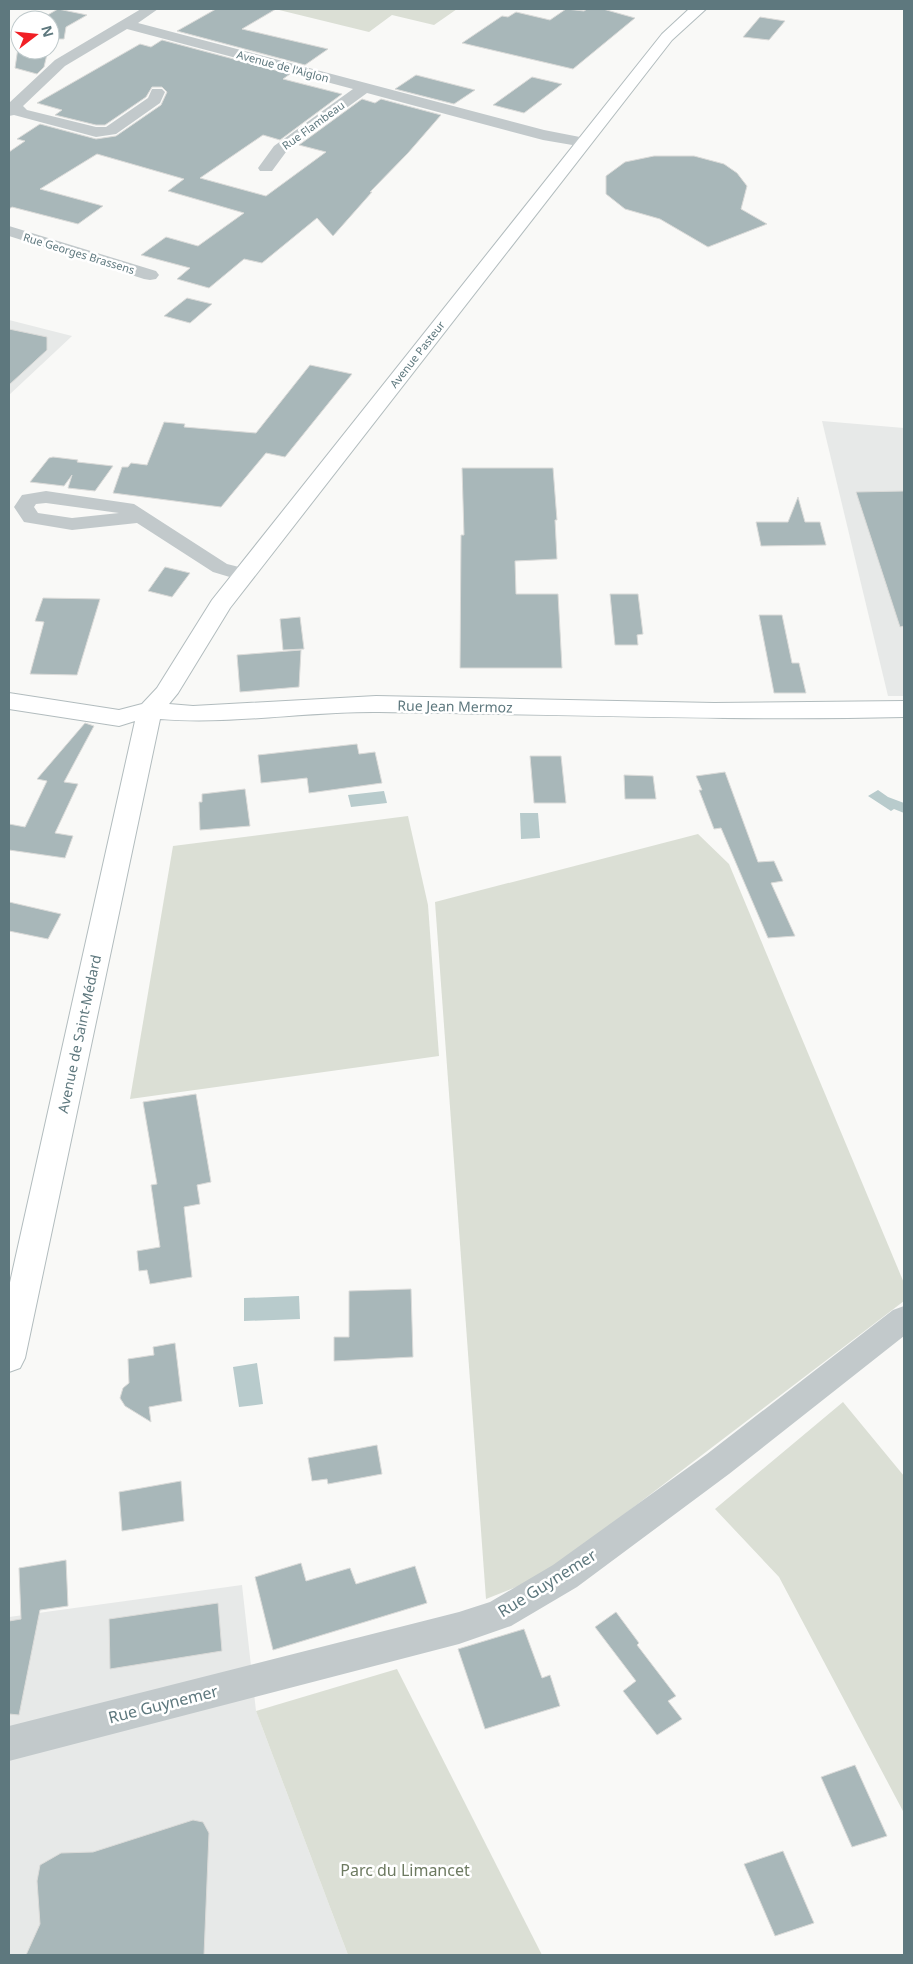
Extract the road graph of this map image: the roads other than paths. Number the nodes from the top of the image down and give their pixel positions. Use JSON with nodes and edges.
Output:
{"nodes":[{"id":1,"x":151,"y":9,"type":"edge"},
{"id":2,"x":698,"y":9,"type":"edge"},
{"id":3,"x":124,"y":24,"type":"junction"},
{"id":4,"x":366,"y":87,"type":"junction"},
{"id":5,"x":157,"y":92,"type":"dead end"},
{"id":6,"x":10,"y":108,"type":"edge"},
{"id":7,"x":584,"y":142,"type":"junction"},
{"id":8,"x":266,"y":168,"type":"dead end"},
{"id":9,"x":9,"y":231,"type":"edge"},
{"id":10,"x":150,"y":275,"type":"dead end"},
{"id":11,"x":140,"y":517,"type":"dead end"},
{"id":12,"x":243,"y":575,"type":"junction"},
{"id":13,"x":9,"y":701,"type":"edge"},
{"id":14,"x":904,"y":709,"type":"edge"},
{"id":15,"x":150,"y":710,"type":"junction"},
{"id":16,"x":904,"y":1319,"type":"edge"},
{"id":17,"x":9,"y":1358,"type":"edge"},
{"id":18,"x":9,"y":1744,"type":"edge"}],
"edges":[{"from":1,"to":3,"type":"street"},
{"from":2,"to":7,"type":"main road","name":"Avenue Pasteur"},
{"from":3,"to":4,"type":"street","name":"Avenue de l'Aiglon"},
{"from":3,"to":6,"type":"street"},
{"from":4,"to":7,"type":"street","name":"Avenue de l'Aiglon"},
{"from":4,"to":8,"type":"street","name":"Rue Flambeau"},
{"from":5,"to":6,"type":"street"},
{"from":7,"to":12,"type":"main road","name":"Avenue Pasteur"},
{"from":9,"to":10,"type":"street","name":"Rue Georges Brassens"},
{"from":11,"to":12,"type":"street"},
{"from":12,"to":15,"type":"main road","name":"Avenue Pasteur"},
{"from":13,"to":15,"type":"main road","name":"Rue Jean Mermoz"},
{"from":14,"to":15,"type":"main road","name":"Rue Jean Mermoz"},
{"from":15,"to":17,"type":"main road","name":"Avenue de Saint-Médard"},
{"from":16,"to":18,"type":"street","name":"Rue Guynemer"}]}
